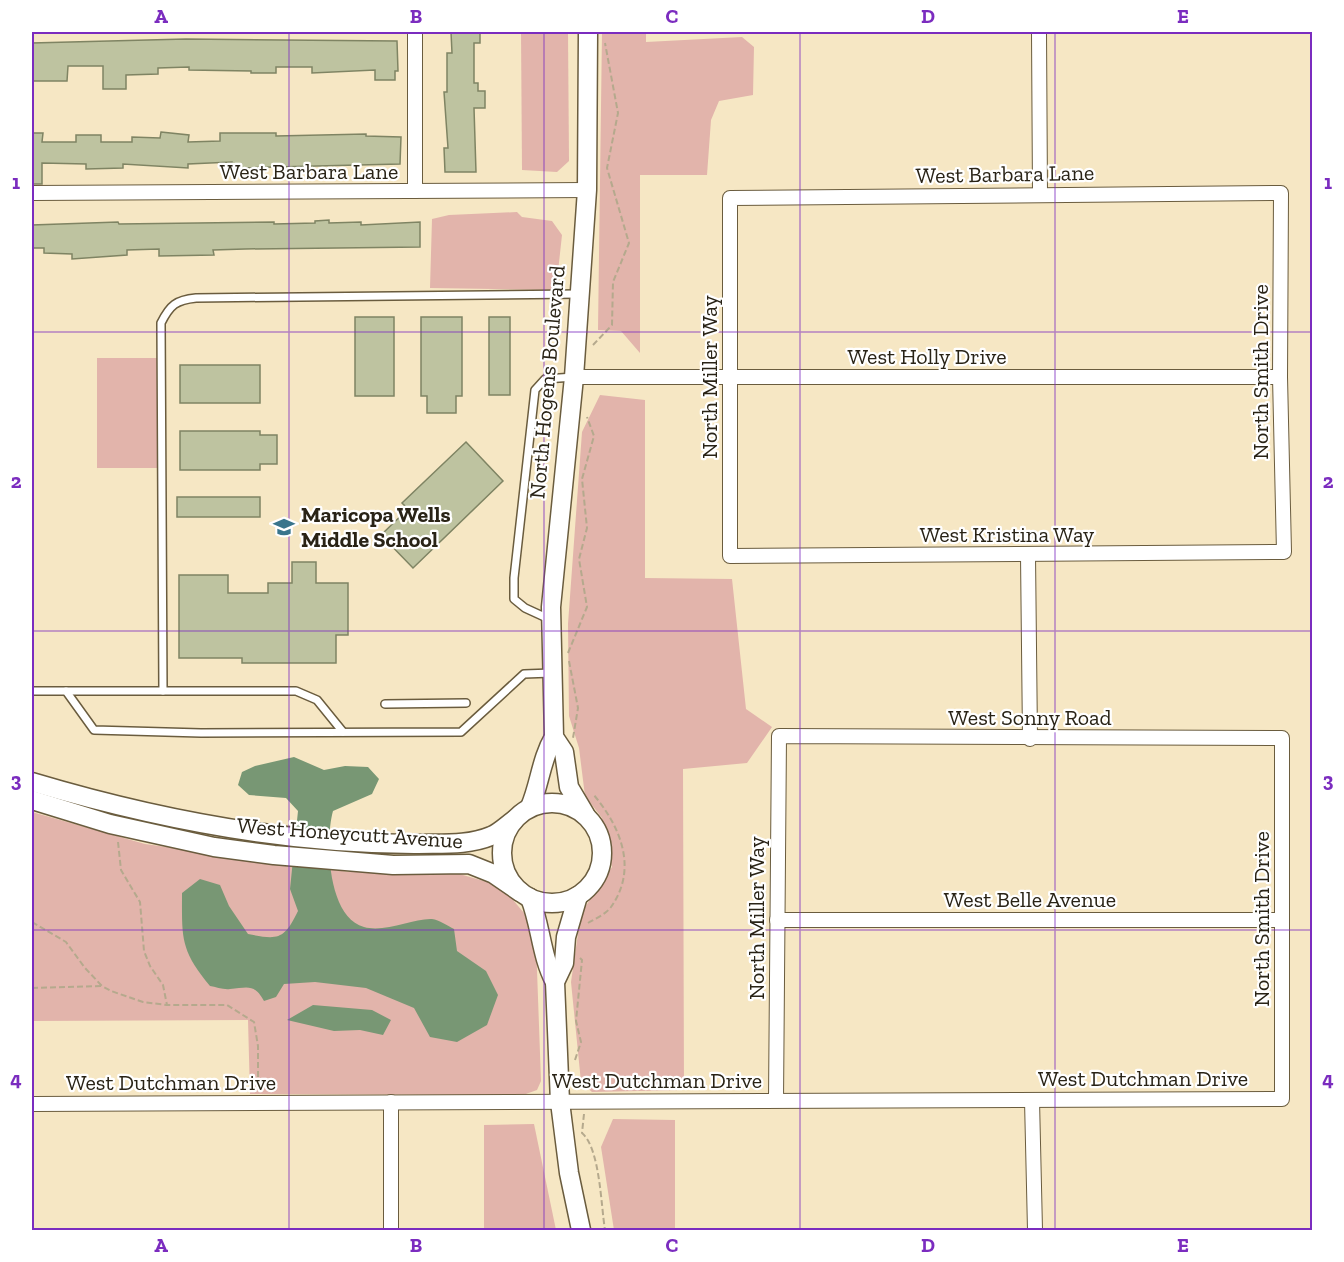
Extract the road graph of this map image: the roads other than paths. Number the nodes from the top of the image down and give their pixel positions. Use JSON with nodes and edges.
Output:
{"nodes":[{"id":1,"x":415,"y":32,"type":"edge"},
{"id":2,"x":588,"y":32,"type":"edge"},
{"id":3,"x":1039,"y":32,"type":"edge"},
{"id":4,"x":587,"y":190,"type":"junction"},
{"id":5,"x":415,"y":191,"type":"junction"},
{"id":6,"x":32,"y":193,"type":"edge"},
{"id":7,"x":1281,"y":193,"type":"joint"},
{"id":8,"x":1040,"y":195,"type":"junction"},
{"id":9,"x":730,"y":198,"type":"joint"},
{"id":10,"x":580,"y":294,"type":"junction"},
{"id":11,"x":574,"y":377,"type":"junction"},
{"id":12,"x":730,"y":377,"type":"junction"},
{"id":13,"x":1280,"y":377,"type":"junction"},
{"id":14,"x":1284,"y":552,"type":"joint"},
{"id":15,"x":1028,"y":555,"type":"junction"},
{"id":16,"x":730,"y":556,"type":"joint"},
{"id":17,"x":551,"y":620,"type":"junction"},
{"id":18,"x":552,"y":673,"type":"junction"},
{"id":19,"x":32,"y":691,"type":"edge"},
{"id":20,"x":66,"y":691,"type":"junction"},
{"id":21,"x":163,"y":691,"type":"junction"},
{"id":22,"x":466,"y":703,"type":"dead end"},
{"id":23,"x":385,"y":704,"type":"dead end"},
{"id":24,"x":343,"y":732,"type":"junction"},
{"id":25,"x":779,"y":736,"type":"joint"},
{"id":26,"x":554,"y":737,"type":"junction"},
{"id":27,"x":1282,"y":738,"type":"joint"},
{"id":28,"x":1030,"y":739,"type":"junction"},
{"id":29,"x":32,"y":782,"type":"edge"},
{"id":30,"x":33,"y":805,"type":"edge"},
{"id":31,"x":530,"y":807,"type":"junction"},
{"id":32,"x":585,"y":814,"type":"junction"},
{"id":33,"x":514,"y":820,"type":"junction"},
{"id":34,"x":525,"y":895,"type":"junction"},
{"id":35,"x":578,"y":896,"type":"junction"},
{"id":36,"x":777,"y":920,"type":"junction"},
{"id":37,"x":1282,"y":920,"type":"junction"},
{"id":38,"x":555,"y":982,"type":"junction"},
{"id":39,"x":1282,"y":1099,"type":"joint"},
{"id":40,"x":1032,"y":1100,"type":"junction"},
{"id":41,"x":776,"y":1101,"type":"junction"},
{"id":42,"x":392,"y":1102,"type":"junction"},
{"id":43,"x":560,"y":1102,"type":"junction"},
{"id":44,"x":32,"y":1104,"type":"edge"},
{"id":45,"x":392,"y":1230,"type":"edge"},
{"id":46,"x":581,"y":1230,"type":"edge"},
{"id":47,"x":1035,"y":1230,"type":"edge"}],
"edges":[{"from":1,"to":5,"type":"street"},
{"from":2,"to":4,"type":"street","name":"North Hogens Boulevard"},
{"from":3,"to":8,"type":"street"},
{"from":4,"to":5,"type":"street","name":"West Barbara Lane"},
{"from":4,"to":10,"type":"street","name":"North Hogens Boulevard"},
{"from":5,"to":6,"type":"street","name":"West Barbara Lane"},
{"from":7,"to":8,"type":"street","name":"West Barbara Lane"},
{"from":7,"to":13,"type":"street","name":"North Smith Drive"},
{"from":8,"to":9,"type":"street","name":"West Barbara Lane"},
{"from":9,"to":12,"type":"street","name":"North Miller Way"},
{"from":10,"to":11,"type":"street","name":"North Hogens Boulevard"},
{"from":10,"to":21,"type":"lane"},
{"from":11,"to":12,"type":"street","name":"West Holly Drive"},
{"from":11,"to":17,"type":"street","name":"North Hogens Boulevard"},
{"from":11,"to":17,"type":"lane"},
{"from":12,"to":13,"type":"street","name":"West Holly Drive"},
{"from":12,"to":16,"type":"street","name":"North Miller Way"},
{"from":13,"to":14,"type":"street","name":"North Smith Drive"},
{"from":14,"to":15,"type":"street","name":"West Kristina Way"},
{"from":15,"to":16,"type":"street","name":"West Kristina Way"},
{"from":15,"to":28,"type":"street"},
{"from":17,"to":18,"type":"street","name":"North Hogens Boulevard"},
{"from":18,"to":24,"type":"lane"},
{"from":18,"to":26,"type":"street","name":"North Hogens Boulevard"},
{"from":19,"to":20,"type":"lane"},
{"from":20,"to":21,"type":"lane"},
{"from":20,"to":24,"type":"lane"},
{"from":21,"to":24,"type":"lane"},
{"from":22,"to":23,"type":"lane"},
{"from":25,"to":28,"type":"street","name":"West Sonny Road"},
{"from":25,"to":36,"type":"street","name":"North Miller Way"},
{"from":26,"to":31,"type":"street","name":"North Hogens Boulevard"},
{"from":26,"to":32,"type":"street","name":"North Hogens Boulevard"},
{"from":27,"to":28,"type":"street","name":"West Sonny Road"},
{"from":27,"to":37,"type":"street","name":"North Smith Drive"},
{"from":29,"to":33,"type":"street","name":"West Honeycutt Avenue"},
{"from":30,"to":34,"type":"street","name":"West Honeycutt Avenue"},
{"from":31,"to":32,"type":"street"},
{"from":31,"to":33,"type":"street"},
{"from":32,"to":35,"type":"street"},
{"from":33,"to":34,"type":"street"},
{"from":34,"to":35,"type":"street"},
{"from":34,"to":38,"type":"street"},
{"from":35,"to":38,"type":"street"},
{"from":36,"to":37,"type":"street","name":"West Belle Avenue"},
{"from":36,"to":41,"type":"street","name":"North Miller Way"},
{"from":37,"to":39,"type":"street","name":"North Smith Drive"},
{"from":38,"to":43,"type":"street"},
{"from":39,"to":40,"type":"street","name":"West Dutchman Drive"},
{"from":40,"to":41,"type":"street","name":"West Dutchman Drive"},
{"from":40,"to":47,"type":"street"},
{"from":41,"to":43,"type":"street","name":"West Dutchman Drive"},
{"from":42,"to":43,"type":"street","name":"West Dutchman Drive"},
{"from":42,"to":44,"type":"street","name":"West Dutchman Drive"},
{"from":42,"to":45,"type":"street"},
{"from":43,"to":46,"type":"street"}]}
